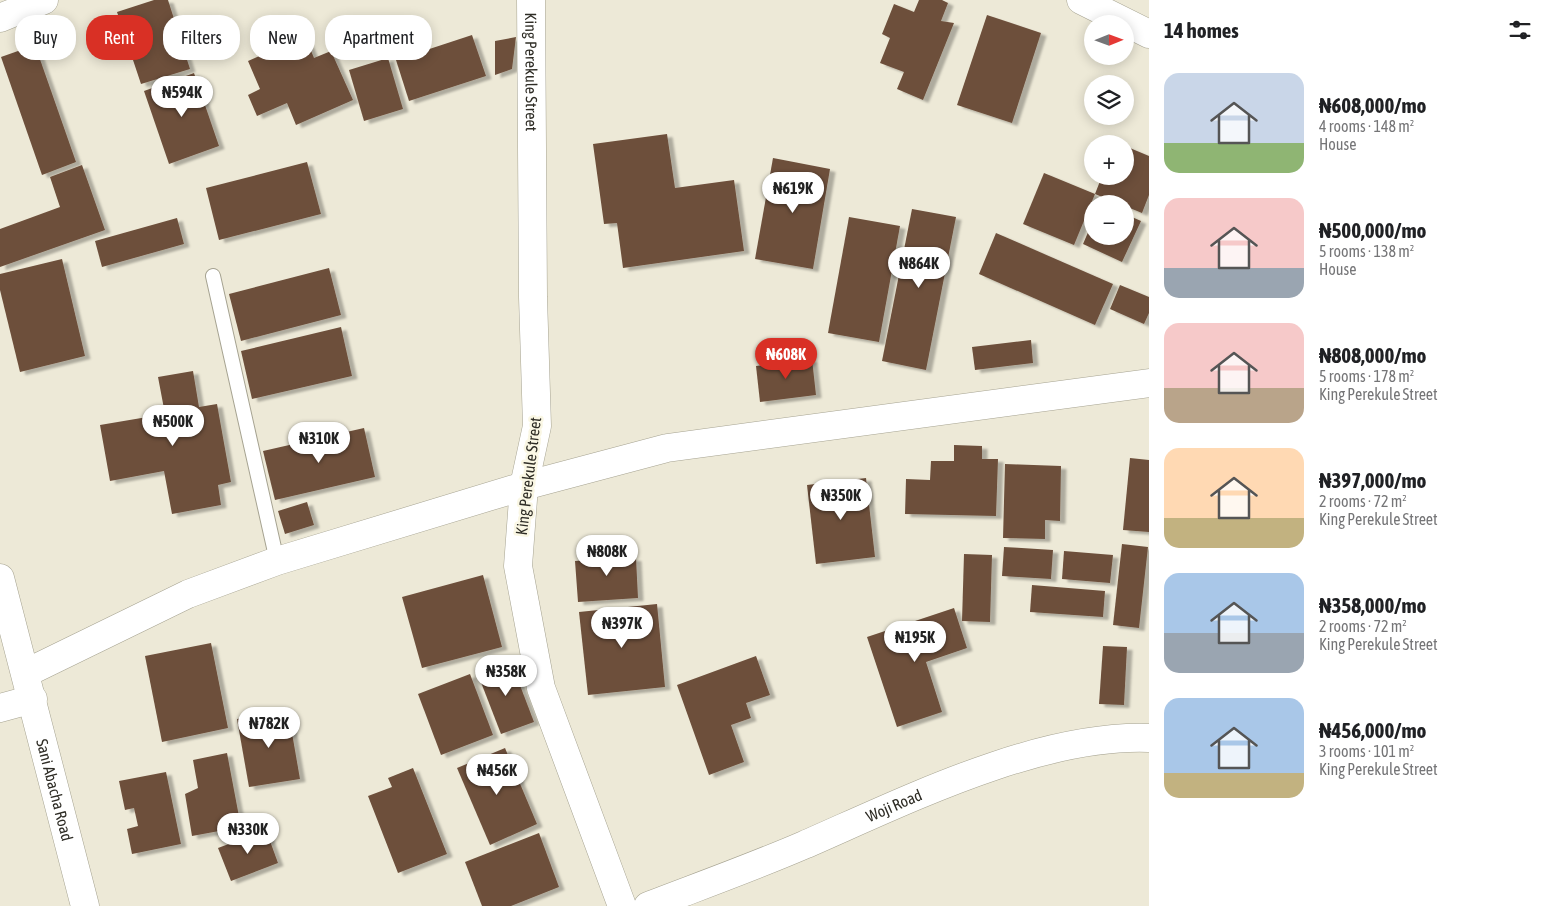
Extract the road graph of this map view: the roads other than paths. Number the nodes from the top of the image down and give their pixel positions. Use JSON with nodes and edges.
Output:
{"nodes":[{"id":1,"x":44,"y":0,"type":"edge"},
{"id":2,"x":531,"y":0,"type":"edge"},
{"id":3,"x":1081,"y":0,"type":"edge"},
{"id":4,"x":0,"y":18,"type":"edge"},
{"id":5,"x":1149,"y":34,"type":"edge"},
{"id":6,"x":213,"y":276,"type":"dead end"},
{"id":7,"x":1149,"y":383,"type":"edge"},
{"id":8,"x":524,"y":486,"type":"junction"},
{"id":9,"x":277,"y":561,"type":"junction"},
{"id":10,"x":0,"y":578,"type":"edge"},
{"id":11,"x":26,"y":674,"type":"junction"},
{"id":12,"x":33,"y":700,"type":"junction"},
{"id":13,"x":0,"y":708,"type":"edge"},
{"id":14,"x":1149,"y":738,"type":"edge"},
{"id":15,"x":85,"y":906,"type":"edge"},
{"id":16,"x":622,"y":906,"type":"edge"},
{"id":17,"x":648,"y":906,"type":"edge"}],
"edges":[{"from":1,"to":4,"type":"street"},
{"from":2,"to":8,"type":"street","name":"King Perekule Street"},
{"from":3,"to":5,"type":"street"},
{"from":6,"to":9,"type":"lane"},
{"from":7,"to":8,"type":"street"},
{"from":8,"to":9,"type":"street"},
{"from":8,"to":16,"type":"street","name":"King Perekule Street"},
{"from":9,"to":11,"type":"street"},
{"from":10,"to":11,"type":"street","name":"Sani Abacha Road"},
{"from":11,"to":12,"type":"street","name":"Sani Abacha Road"},
{"from":12,"to":13,"type":"street"},
{"from":12,"to":15,"type":"street","name":"Sani Abacha Road"},
{"from":14,"to":17,"type":"street","name":"Woji Road"}]}
